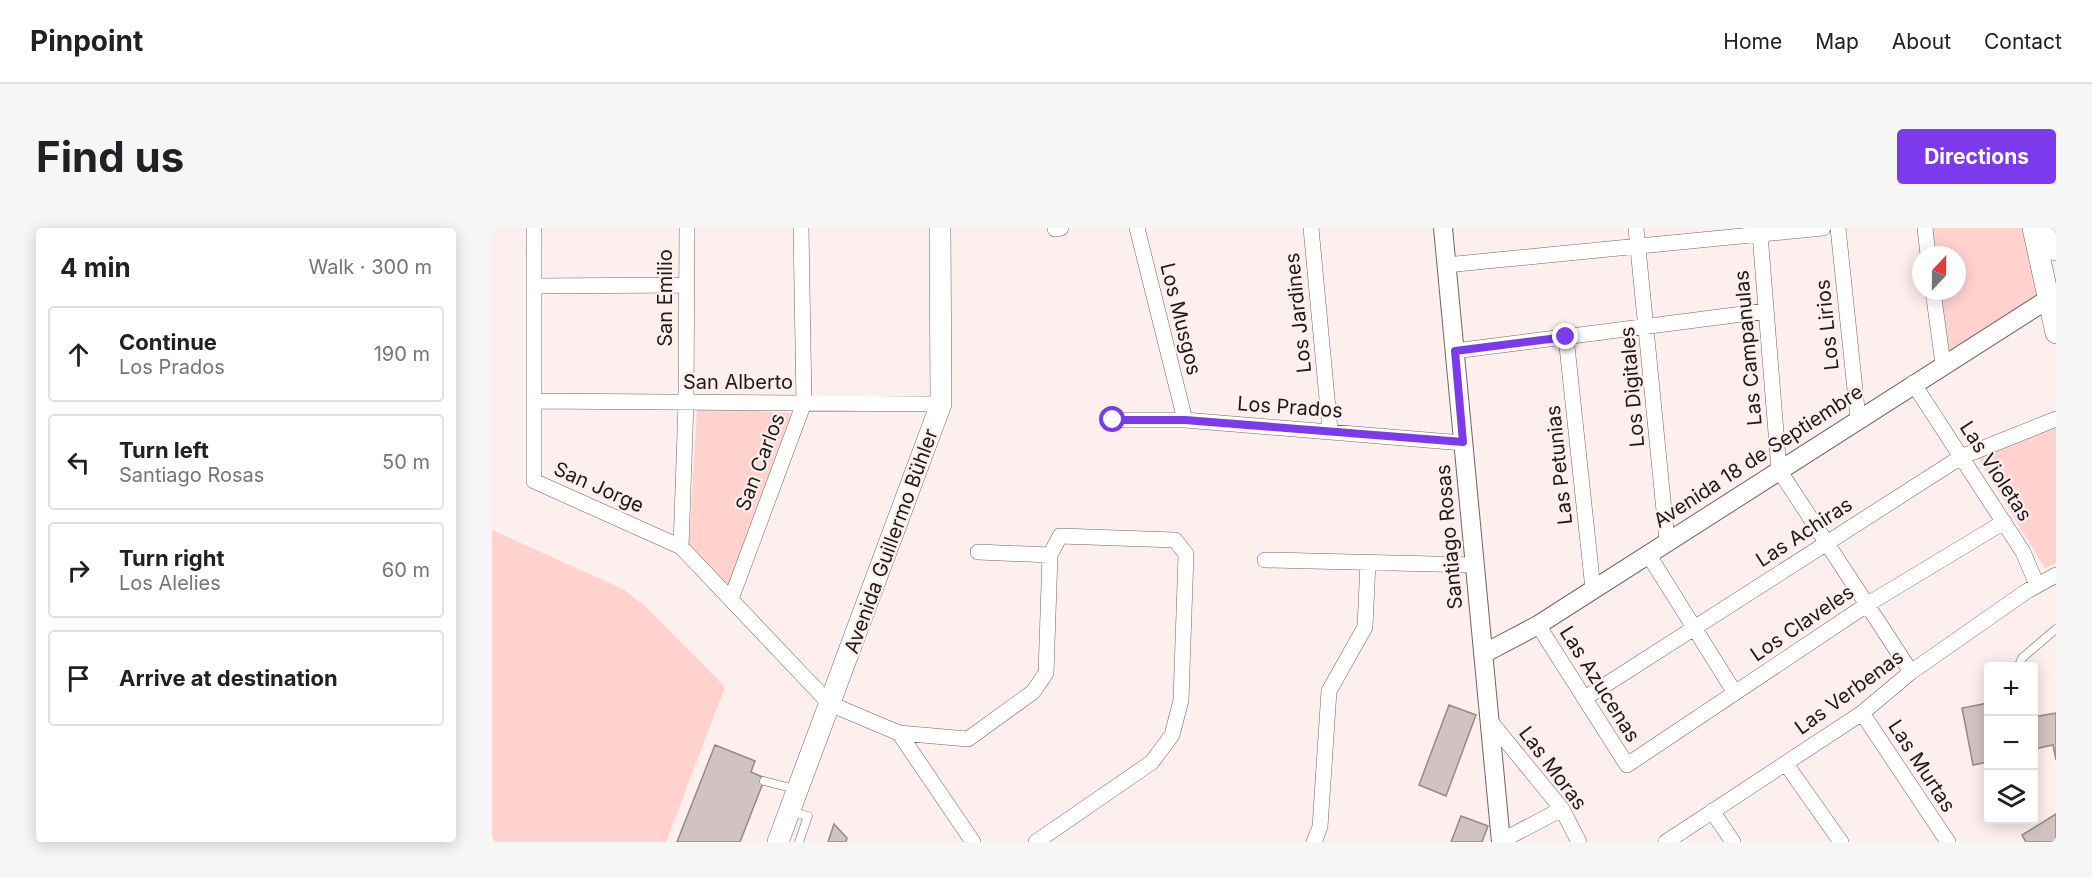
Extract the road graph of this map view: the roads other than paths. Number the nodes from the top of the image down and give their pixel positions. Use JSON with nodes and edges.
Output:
{"nodes":[{"id":1,"x":534,"y":228,"type":"edge"},
{"id":2,"x":687,"y":228,"type":"edge"},
{"id":3,"x":801,"y":228,"type":"edge"},
{"id":4,"x":940,"y":228,"type":"edge"},
{"id":5,"x":1061,"y":228,"type":"edge"},
{"id":6,"x":1137,"y":228,"type":"edge"},
{"id":7,"x":1311,"y":228,"type":"edge"},
{"id":8,"x":1443,"y":228,"type":"edge"},
{"id":9,"x":1636,"y":228,"type":"edge"},
{"id":10,"x":1822,"y":228,"type":"edge"},
{"id":11,"x":1838,"y":228,"type":"edge"},
{"id":12,"x":1925,"y":228,"type":"edge"},
{"id":13,"x":2033,"y":228,"type":"edge"},
{"id":14,"x":2052,"y":228,"type":"edge"},
{"id":15,"x":1055,"y":229,"type":"edge"},
{"id":16,"x":1760,"y":234,"type":"junction"},
{"id":17,"x":1638,"y":246,"type":"junction"},
{"id":18,"x":1927,"y":246,"type":"edge"},
{"id":19,"x":2056,"y":250,"type":"edge"},
{"id":20,"x":1446,"y":265,"type":"junction"},
{"id":21,"x":534,"y":285,"type":"junction"},
{"id":22,"x":686,"y":285,"type":"junction"},
{"id":23,"x":2052,"y":295,"type":"edge"},
{"id":24,"x":1934,"y":300,"type":"edge"},
{"id":25,"x":1766,"y":311,"type":"junction"},
{"id":26,"x":1647,"y":326,"type":"junction"},
{"id":27,"x":2056,"y":333,"type":"edge"},
{"id":28,"x":1566,"y":337,"type":"junction"},
{"id":29,"x":1455,"y":351,"type":"junction"},
{"id":30,"x":1943,"y":364,"type":"junction"},
{"id":31,"x":1913,"y":383,"type":"junction"},
{"id":32,"x":535,"y":401,"type":"junction"},
{"id":33,"x":686,"y":403,"type":"junction"},
{"id":34,"x":804,"y":404,"type":"junction"},
{"id":35,"x":941,"y":404,"type":"junction"},
{"id":36,"x":1858,"y":418,"type":"junction"},
{"id":37,"x":2056,"y":419,"type":"edge"},
{"id":38,"x":1113,"y":420,"type":"dead end"},
{"id":39,"x":1185,"y":420,"type":"junction"},
{"id":40,"x":1330,"y":430,"type":"junction"},
{"id":41,"x":1463,"y":442,"type":"junction"},
{"id":42,"x":1961,"y":457,"type":"junction"},
{"id":43,"x":1779,"y":470,"type":"junction"},
{"id":44,"x":2004,"y":522,"type":"junction"},
{"id":45,"x":1667,"y":541,"type":"junction"},
{"id":46,"x":1827,"y":542,"type":"junction"},
{"id":47,"x":681,"y":547,"type":"junction"},
{"id":48,"x":978,"y":552,"type":"dead end"},
{"id":49,"x":1648,"y":554,"type":"junction"},
{"id":50,"x":1050,"y":555,"type":"junction"},
{"id":51,"x":1265,"y":560,"type":"dead end"},
{"id":52,"x":1368,"y":562,"type":"junction"},
{"id":53,"x":1475,"y":565,"type":"junction"},
{"id":54,"x":2056,"y":575,"type":"edge"},
{"id":55,"x":2037,"y":585,"type":"junction"},
{"id":56,"x":1593,"y":589,"type":"junction"},
{"id":57,"x":731,"y":599,"type":"junction"},
{"id":58,"x":1868,"y":604,"type":"junction"},
{"id":59,"x":1538,"y":625,"type":"junction"},
{"id":60,"x":1694,"y":628,"type":"junction"},
{"id":61,"x":2056,"y":629,"type":"edge"},
{"id":62,"x":1483,"y":654,"type":"junction"},
{"id":63,"x":2020,"y":662,"type":"edge"},
{"id":64,"x":1911,"y":672,"type":"junction"},
{"id":65,"x":1735,"y":693,"type":"junction"},
{"id":66,"x":1585,"y":698,"type":"junction"},
{"id":67,"x":830,"y":704,"type":"junction"},
{"id":68,"x":1862,"y":712,"type":"junction"},
{"id":69,"x":1490,"y":721,"type":"junction"},
{"id":70,"x":899,"y":733,"type":"junction"},
{"id":71,"x":1786,"y":764,"type":"junction"},
{"id":72,"x":1627,"y":765,"type":"joint"},
{"id":73,"x":764,"y":781,"type":"dead end"},
{"id":74,"x":797,"y":789,"type":"junction"},
{"id":75,"x":1562,"y":809,"type":"junction"},
{"id":76,"x":789,"y":811,"type":"junction"},
{"id":77,"x":1712,"y":811,"type":"junction"},
{"id":78,"x":1501,"y":841,"type":"edge"},
{"id":79,"x":778,"y":842,"type":"edge"},
{"id":80,"x":799,"y":842,"type":"edge"},
{"id":81,"x":974,"y":842,"type":"edge"},
{"id":82,"x":1036,"y":842,"type":"edge"},
{"id":83,"x":1314,"y":842,"type":"edge"},
{"id":84,"x":1579,"y":842,"type":"edge"},
{"id":85,"x":1666,"y":842,"type":"edge"},
{"id":86,"x":1733,"y":842,"type":"edge"},
{"id":87,"x":1841,"y":842,"type":"edge"},
{"id":88,"x":1947,"y":842,"type":"edge"}],
"edges":[{"from":1,"to":21,"type":"street","name":"San Jorge"},
{"from":2,"to":22,"type":"street","name":"San Emilio"},
{"from":3,"to":34,"type":"street","name":"San Carlos"},
{"from":4,"to":35,"type":"main road","name":"Avenida Guillermo Bühler"},
{"from":5,"to":15,"type":"street"},
{"from":6,"to":39,"type":"street","name":"Los Musgos"},
{"from":7,"to":40,"type":"street","name":"Los Jardines"},
{"from":8,"to":20,"type":"street","name":"Santiago Rosas"},
{"from":9,"to":17,"type":"street","name":"Los Digitales"},
{"from":10,"to":16,"type":"street"},
{"from":11,"to":36,"type":"street","name":"Los Lirios"},
{"from":12,"to":18,"type":"street"},
{"from":13,"to":23,"type":"main road"},
{"from":14,"to":19,"type":"main road"},
{"from":16,"to":17,"type":"street"},
{"from":16,"to":25,"type":"street","name":"Las Campanulas"},
{"from":17,"to":20,"type":"street"},
{"from":17,"to":26,"type":"street","name":"Los Digitales"},
{"from":20,"to":29,"type":"street","name":"Santiago Rosas"},
{"from":21,"to":22,"type":"street"},
{"from":21,"to":32,"type":"street","name":"San Jorge"},
{"from":22,"to":33,"type":"street","name":"San Emilio"},
{"from":23,"to":27,"type":"main road"},
{"from":23,"to":30,"type":"street","name":"Avenida 18 de Septiembre"},
{"from":24,"to":30,"type":"street"},
{"from":25,"to":26,"type":"street"},
{"from":25,"to":43,"type":"street","name":"Las Campanulas"},
{"from":26,"to":28,"type":"street"},
{"from":26,"to":45,"type":"street","name":"Los Digitales"},
{"from":28,"to":29,"type":"street"},
{"from":28,"to":56,"type":"street","name":"Las Petunias"},
{"from":29,"to":41,"type":"street","name":"Santiago Rosas"},
{"from":30,"to":31,"type":"street","name":"Avenida 18 de Septiembre"},
{"from":31,"to":36,"type":"street","name":"Avenida 18 de Septiembre"},
{"from":31,"to":42,"type":"street","name":"Las Violetas"},
{"from":32,"to":33,"type":"street","name":"San Alberto"},
{"from":32,"to":47,"type":"street","name":"San Jorge"},
{"from":33,"to":34,"type":"street","name":"San Alberto"},
{"from":33,"to":47,"type":"street","name":"San Emilio"},
{"from":34,"to":35,"type":"street","name":"San Alberto"},
{"from":34,"to":57,"type":"street","name":"San Carlos"},
{"from":35,"to":67,"type":"main road","name":"Avenida Guillermo Bühler"},
{"from":36,"to":43,"type":"street","name":"Avenida 18 de Septiembre"},
{"from":37,"to":42,"type":"street","name":"Las Achiras"},
{"from":38,"to":39,"type":"street","name":"Los Prados"},
{"from":39,"to":40,"type":"street","name":"Los Prados"},
{"from":40,"to":41,"type":"street","name":"Los Prados"},
{"from":41,"to":53,"type":"street","name":"Santiago Rosas"},
{"from":42,"to":44,"type":"street","name":"Las Violetas"},
{"from":42,"to":46,"type":"street","name":"Las Achiras"},
{"from":43,"to":45,"type":"street","name":"Avenida 18 de Septiembre"},
{"from":43,"to":46,"type":"street","name":"Las Campanulas"},
{"from":44,"to":55,"type":"street","name":"Las Violetas"},
{"from":44,"to":58,"type":"street","name":"Los Claveles"},
{"from":45,"to":49,"type":"street","name":"Avenida 18 de Septiembre"},
{"from":46,"to":58,"type":"street","name":"Las Campanulas"},
{"from":46,"to":60,"type":"street","name":"Las Achiras"},
{"from":47,"to":57,"type":"street","name":"San Jorge"},
{"from":48,"to":50,"type":"street"},
{"from":49,"to":56,"type":"street","name":"Avenida 18 de Septiembre"},
{"from":49,"to":60,"type":"street"},
{"from":50,"to":70,"type":"street"},
{"from":50,"to":82,"type":"street"},
{"from":51,"to":52,"type":"street"},
{"from":52,"to":53,"type":"street"},
{"from":52,"to":83,"type":"street"},
{"from":53,"to":62,"type":"street","name":"Santiago Rosas"},
{"from":54,"to":55,"type":"street","name":"Las Verbenas"},
{"from":55,"to":64,"type":"street","name":"Las Verbenas"},
{"from":56,"to":59,"type":"street","name":"Avenida 18 de Septiembre"},
{"from":57,"to":67,"type":"street","name":"San Jorge"},
{"from":58,"to":64,"type":"street","name":"Las Campanulas"},
{"from":58,"to":65,"type":"street","name":"Los Claveles"},
{"from":59,"to":62,"type":"street","name":"Avenida 18 de Septiembre"},
{"from":59,"to":66,"type":"street","name":"Las Azucenas"},
{"from":60,"to":65,"type":"street"},
{"from":60,"to":66,"type":"street","name":"Las Achiras"},
{"from":61,"to":63,"type":"lane"},
{"from":62,"to":69,"type":"street","name":"Santiago Rosas"},
{"from":64,"to":68,"type":"street","name":"Las Verbenas"},
{"from":65,"to":72,"type":"street","name":"Los Claveles"},
{"from":66,"to":72,"type":"street","name":"Las Azucenas"},
{"from":67,"to":70,"type":"street"},
{"from":67,"to":74,"type":"main road","name":"Avenida Guillermo Bühler"},
{"from":68,"to":71,"type":"street","name":"Las Verbenas"},
{"from":68,"to":88,"type":"street","name":"Las Murtas"},
{"from":69,"to":75,"type":"street","name":"Las Moras"},
{"from":69,"to":78,"type":"street","name":"Santiago Rosas"},
{"from":70,"to":81,"type":"street"},
{"from":71,"to":77,"type":"street","name":"Las Verbenas"},
{"from":71,"to":87,"type":"street"},
{"from":73,"to":74,"type":"lane"},
{"from":74,"to":76,"type":"main road","name":"Avenida Guillermo Bühler"},
{"from":75,"to":78,"type":"street"},
{"from":75,"to":84,"type":"street","name":"Las Moras"},
{"from":76,"to":79,"type":"main road","name":"Avenida Guillermo Bühler"},
{"from":76,"to":80,"type":"lane"},
{"from":77,"to":85,"type":"street","name":"Las Verbenas"},
{"from":77,"to":86,"type":"street"}]}
